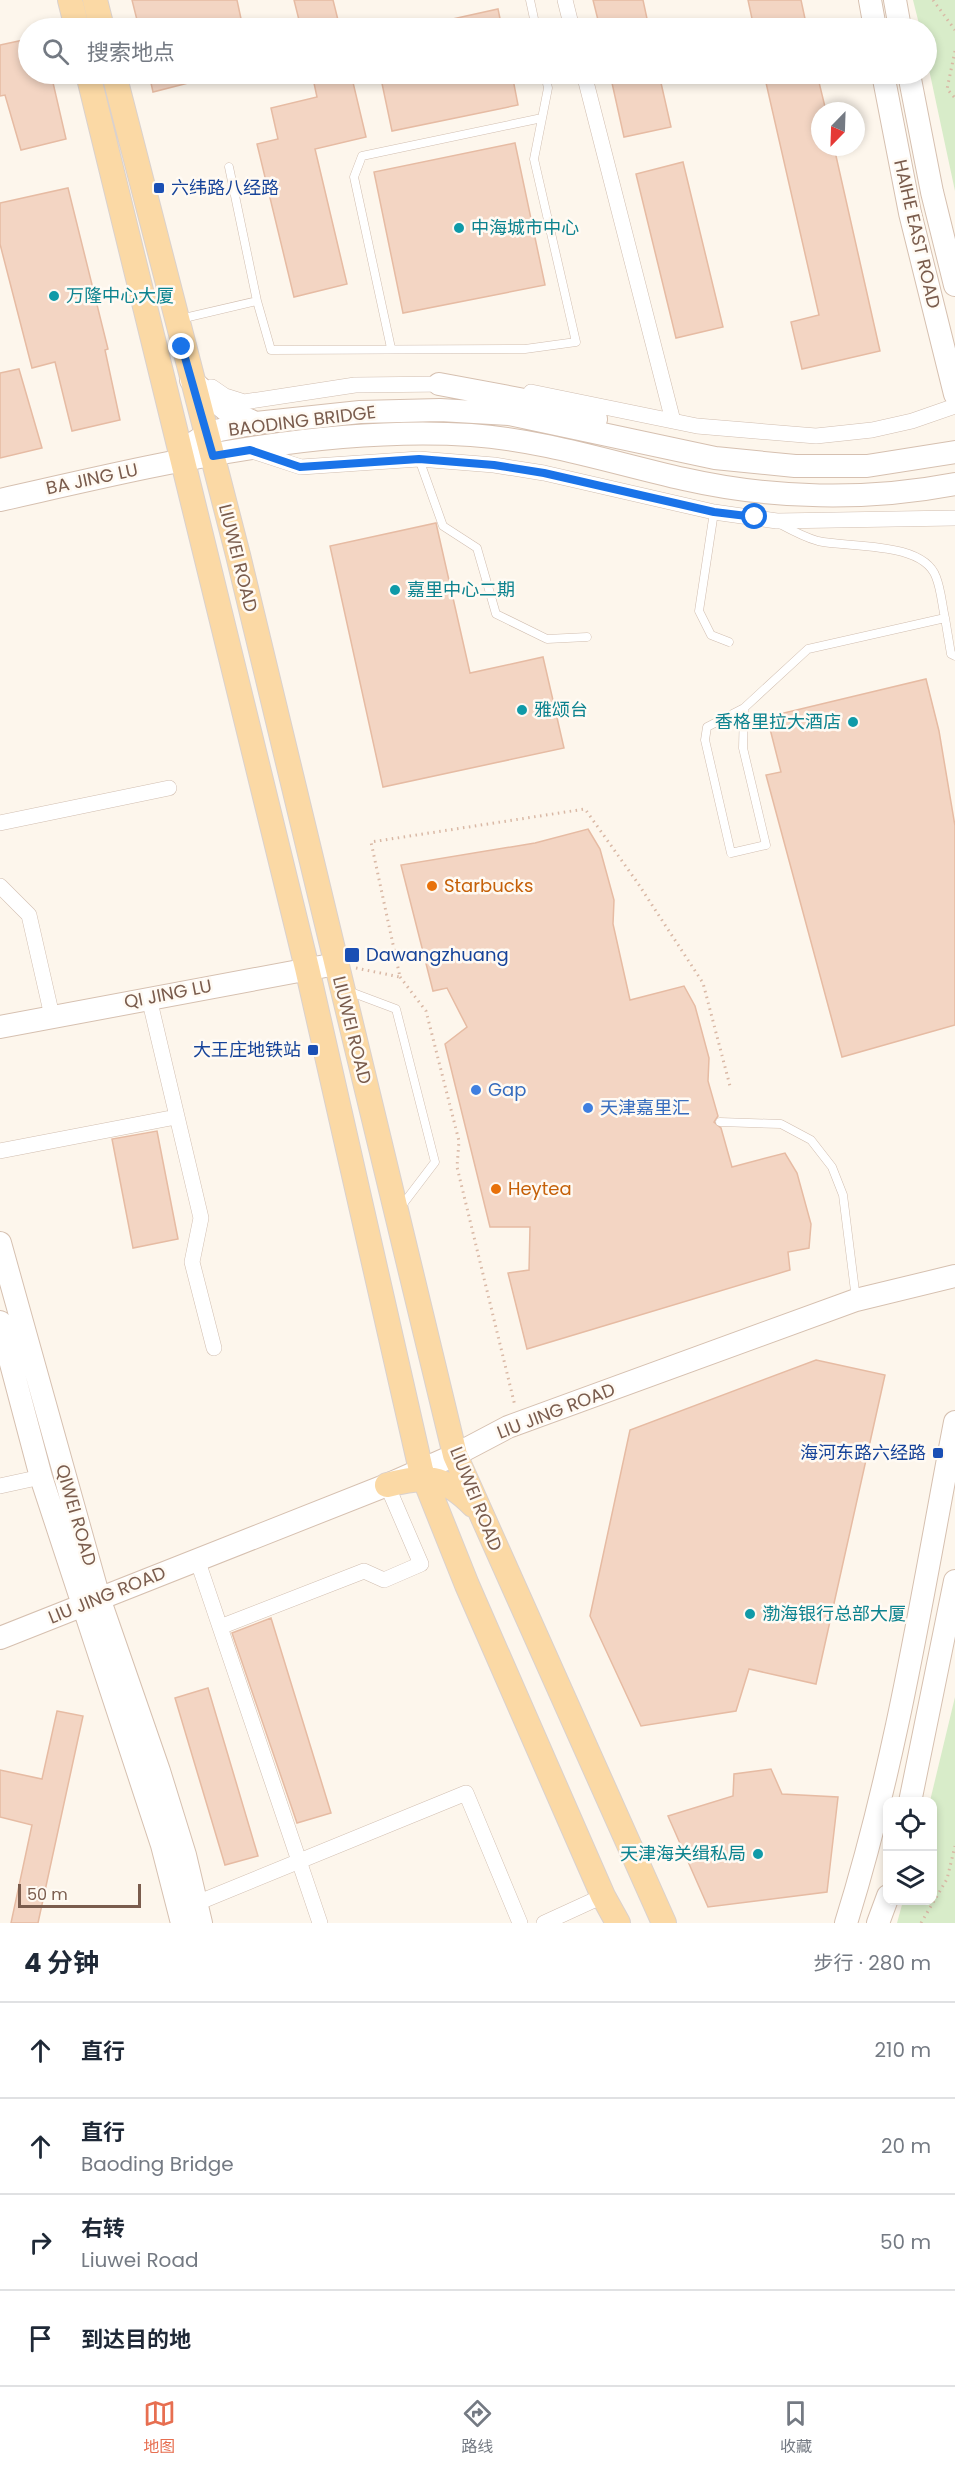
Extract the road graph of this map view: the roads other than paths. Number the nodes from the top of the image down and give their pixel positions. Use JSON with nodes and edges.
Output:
{"nodes":[{"id":1,"x":69,"y":0,"type":"edge"},
{"id":2,"x":95,"y":0,"type":"edge"},
{"id":3,"x":530,"y":0,"type":"edge"},
{"id":4,"x":565,"y":0,"type":"edge"},
{"id":5,"x":870,"y":0,"type":"edge"},
{"id":6,"x":895,"y":0,"type":"edge"},
{"id":7,"x":74,"y":18,"type":"edge"},
{"id":8,"x":100,"y":18,"type":"edge"},
{"id":9,"x":534,"y":18,"type":"edge"},
{"id":10,"x":570,"y":18,"type":"edge"},
{"id":11,"x":873,"y":18,"type":"edge"},
{"id":12,"x":898,"y":18,"type":"edge"},
{"id":13,"x":90,"y":84,"type":"edge"},
{"id":14,"x":117,"y":84,"type":"edge"},
{"id":15,"x":547,"y":84,"type":"edge"},
{"id":16,"x":587,"y":84,"type":"edge"},
{"id":17,"x":885,"y":84,"type":"edge"},
{"id":18,"x":911,"y":84,"type":"edge"},
{"id":19,"x":542,"y":118,"type":"junction"},
{"id":20,"x":229,"y":167,"type":"dead end"},
{"id":21,"x":955,"y":285,"type":"edge"},
{"id":22,"x":257,"y":301,"type":"junction"},
{"id":23,"x":176,"y":320,"type":"junction"},
{"id":24,"x":182,"y":347,"type":"junction"},
{"id":25,"x":392,"y":348,"type":"junction"},
{"id":26,"x":191,"y":380,"type":"junction"},
{"id":27,"x":440,"y":384,"type":"junction"},
{"id":28,"x":955,"y":394,"type":"edge"},
{"id":29,"x":474,"y":401,"type":"junction"},
{"id":30,"x":955,"y":406,"type":"edge"},
{"id":31,"x":673,"y":421,"type":"junction"},
{"id":32,"x":256,"y":423,"type":"junction"},
{"id":33,"x":210,"y":445,"type":"junction"},
{"id":34,"x":250,"y":450,"type":"junction"},
{"id":35,"x":955,"y":452,"type":"edge"},
{"id":36,"x":419,"y":459,"type":"junction"},
{"id":37,"x":184,"y":460,"type":"junction"},
{"id":38,"x":955,"y":484,"type":"edge"},
{"id":39,"x":0,"y":500,"type":"edge"},
{"id":40,"x":714,"y":512,"type":"junction"},
{"id":41,"x":955,"y":518,"type":"edge"},
{"id":42,"x":777,"y":521,"type":"junction"},
{"id":43,"x":945,"y":618,"type":"junction"},
{"id":44,"x":587,"y":637,"type":"dead end"},
{"id":45,"x":729,"y":642,"type":"dead end"},
{"id":46,"x":955,"y":656,"type":"edge"},
{"id":47,"x":744,"y":708,"type":"junction"},
{"id":48,"x":169,"y":788,"type":"dead end"},
{"id":49,"x":0,"y":824,"type":"edge"},
{"id":50,"x":3,"y":893,"type":"edge"},
{"id":51,"x":336,"y":964,"type":"junction"},
{"id":52,"x":307,"y":968,"type":"junction"},
{"id":53,"x":342,"y":988,"type":"junction"},
{"id":54,"x":149,"y":998,"type":"junction"},
{"id":55,"x":52,"y":1016,"type":"junction"},
{"id":56,"x":0,"y":1027,"type":"edge"},
{"id":57,"x":176,"y":1117,"type":"junction"},
{"id":58,"x":720,"y":1122,"type":"dead end"},
{"id":59,"x":0,"y":1151,"type":"edge"},
{"id":60,"x":398,"y":1212,"type":"junction"},
{"id":61,"x":0,"y":1243,"type":"edge"},
{"id":62,"x":955,"y":1276,"type":"edge"},
{"id":63,"x":856,"y":1300,"type":"junction"},
{"id":64,"x":0,"y":1322,"type":"edge"},
{"id":65,"x":214,"y":1348,"type":"dead end"},
{"id":66,"x":955,"y":1422,"type":"edge"},
{"id":67,"x":455,"y":1455,"type":"junction"},
{"id":68,"x":423,"y":1474,"type":"junction"},
{"id":69,"x":41,"y":1477,"type":"junction"},
{"id":70,"x":387,"y":1485,"type":"junction"},
{"id":71,"x":0,"y":1486,"type":"edge"},
{"id":72,"x":478,"y":1511,"type":"junction"},
{"id":73,"x":197,"y":1559,"type":"junction"},
{"id":74,"x":955,"y":1581,"type":"edge"},
{"id":75,"x":100,"y":1600,"type":"junction"},
{"id":76,"x":220,"y":1627,"type":"junction"},
{"id":77,"x":0,"y":1638,"type":"edge"},
{"id":78,"x":911,"y":1797,"type":"edge"},
{"id":79,"x":300,"y":1863,"type":"junction"},
{"id":80,"x":603,"y":1896,"type":"junction"},
{"id":81,"x":885,"y":1905,"type":"edge"},
{"id":82,"x":199,"y":1913,"type":"edge"},
{"id":83,"x":183,"y":1923,"type":"edge"},
{"id":84,"x":320,"y":1923,"type":"edge"},
{"id":85,"x":520,"y":1923,"type":"edge"},
{"id":86,"x":544,"y":1923,"type":"edge"},
{"id":87,"x":618,"y":1923,"type":"edge"},
{"id":88,"x":664,"y":1923,"type":"edge"},
{"id":89,"x":846,"y":1923,"type":"edge"},
{"id":90,"x":878,"y":1923,"type":"edge"}],
"edges":[{"from":1,"to":7,"type":"main road"},
{"from":2,"to":8,"type":"main road"},
{"from":3,"to":9,"type":"lane"},
{"from":4,"to":10,"type":"street"},
{"from":5,"to":11,"type":"main road"},
{"from":6,"to":12,"type":"main road"},
{"from":13,"to":37,"type":"main road","name":"LIUWEI ROAD"},
{"from":14,"to":23,"type":"main road","name":"LIUWEI ROAD"},
{"from":15,"to":19,"type":"lane"},
{"from":16,"to":31,"type":"street"},
{"from":17,"to":28,"type":"main road","name":"HAIHE EAST ROAD"},
{"from":18,"to":21,"type":"main road","name":"HAIHE EAST ROAD"},
{"from":19,"to":25,"type":"lane"},
{"from":19,"to":25,"type":"lane"},
{"from":20,"to":22,"type":"lane"},
{"from":22,"to":23,"type":"lane"},
{"from":22,"to":25,"type":"lane"},
{"from":23,"to":24,"type":"main road","name":"LIUWEI ROAD"},
{"from":24,"to":26,"type":"main road","name":"LIUWEI ROAD"},
{"from":24,"to":27,"type":"street"},
{"from":26,"to":32,"type":"main road"},
{"from":26,"to":33,"type":"main road","name":"LIUWEI ROAD"},
{"from":27,"to":29,"type":"main road"},
{"from":27,"to":31,"type":"street"},
{"from":29,"to":32,"type":"main road","name":"BAODING BRIDGE"},
{"from":29,"to":35,"type":"main road","name":"BAODING BRIDGE"},
{"from":30,"to":31,"type":"street"},
{"from":32,"to":33,"type":"main road","name":"BAODING BRIDGE"},
{"from":33,"to":34,"type":"main road","name":"BAODING BRIDGE"},
{"from":33,"to":37,"type":"main road","name":"BAODING BRIDGE"},
{"from":33,"to":51,"type":"main road","name":"LIUWEI ROAD"},
{"from":34,"to":36,"type":"street"},
{"from":34,"to":38,"type":"main road","name":"BAODING BRIDGE"},
{"from":36,"to":40,"type":"street"},
{"from":36,"to":44,"type":"lane"},
{"from":37,"to":39,"type":"main road","name":"BA JING LU"},
{"from":37,"to":52,"type":"main road","name":"LIUWEI ROAD"},
{"from":40,"to":42,"type":"street"},
{"from":40,"to":45,"type":"lane"},
{"from":41,"to":42,"type":"street"},
{"from":42,"to":43,"type":"lane"},
{"from":43,"to":46,"type":"lane"},
{"from":43,"to":47,"type":"lane"},
{"from":47,"to":47,"type":"lane"},
{"from":48,"to":49,"type":"street"},
{"from":50,"to":55,"type":"street"},
{"from":51,"to":52,"type":"main road","name":"QI JING LU"},
{"from":51,"to":53,"type":"main road","name":"LIUWEI ROAD"},
{"from":52,"to":54,"type":"main road","name":"QI JING LU"},
{"from":52,"to":68,"type":"main road","name":"LIUWEI ROAD"},
{"from":53,"to":60,"type":"main road","name":"LIUWEI ROAD"},
{"from":53,"to":60,"type":"lane"},
{"from":54,"to":55,"type":"main road","name":"QI JING LU"},
{"from":54,"to":57,"type":"street"},
{"from":55,"to":56,"type":"main road","name":"QI JING LU"},
{"from":57,"to":59,"type":"street"},
{"from":57,"to":65,"type":"street"},
{"from":58,"to":63,"type":"lane"},
{"from":60,"to":67,"type":"main road","name":"LIUWEI ROAD"},
{"from":61,"to":75,"type":"main road","name":"QIWEI ROAD"},
{"from":62,"to":63,"type":"main road","name":"LIU JING ROAD"},
{"from":63,"to":67,"type":"main road","name":"LIU JING ROAD"},
{"from":64,"to":69,"type":"main road","name":"QIWEI ROAD"},
{"from":66,"to":89,"type":"main road"},
{"from":67,"to":68,"type":"main road","name":"LIU JING ROAD"},
{"from":67,"to":72,"type":"main road","name":"LIUWEI ROAD"},
{"from":68,"to":70,"type":"main road"},
{"from":68,"to":72,"type":"main road"},
{"from":68,"to":80,"type":"main road","name":"LIUWEI ROAD"},
{"from":69,"to":71,"type":"street"},
{"from":69,"to":75,"type":"main road","name":"QIWEI ROAD"},
{"from":70,"to":73,"type":"main road","name":"LIU JING ROAD"},
{"from":70,"to":76,"type":"street"},
{"from":72,"to":88,"type":"main road","name":"LIUWEI ROAD"},
{"from":73,"to":75,"type":"main road","name":"LIU JING ROAD"},
{"from":73,"to":76,"type":"street"},
{"from":74,"to":78,"type":"main road"},
{"from":75,"to":77,"type":"main road","name":"LIU JING ROAD"},
{"from":75,"to":82,"type":"main road","name":"QIWEI ROAD"},
{"from":75,"to":83,"type":"main road","name":"QIWEI ROAD"},
{"from":76,"to":79,"type":"street"},
{"from":79,"to":82,"type":"street"},
{"from":79,"to":84,"type":"street"},
{"from":79,"to":85,"type":"street"},
{"from":80,"to":86,"type":"street"},
{"from":80,"to":87,"type":"main road","name":"LIUWEI ROAD"},
{"from":81,"to":90,"type":"main road"}]}
